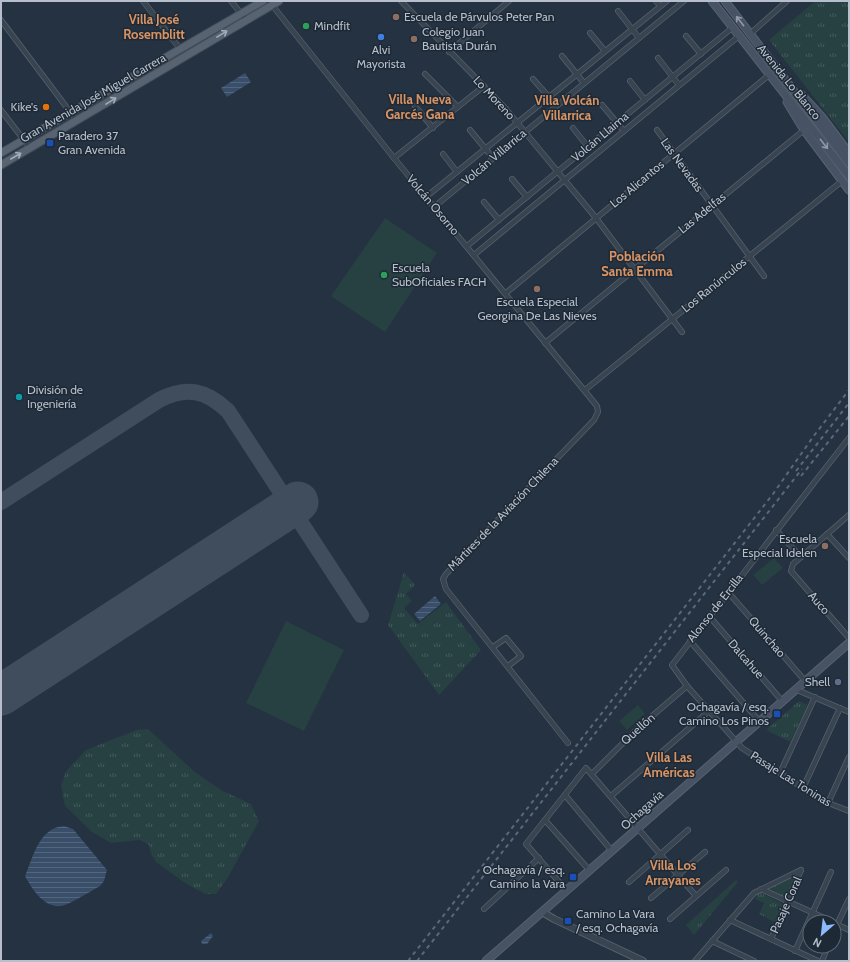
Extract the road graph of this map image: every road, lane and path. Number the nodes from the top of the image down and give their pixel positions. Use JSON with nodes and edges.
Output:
{"nodes":[{"id":1,"x":143,"y":1,"type":"edge"},
{"id":2,"x":231,"y":1,"type":"edge"},
{"id":3,"x":263,"y":1,"type":"edge"},
{"id":4,"x":279,"y":1,"type":"edge"},
{"id":5,"x":400,"y":1,"type":"edge"},
{"id":6,"x":509,"y":1,"type":"edge"},
{"id":7,"x":656,"y":1,"type":"edge"},
{"id":8,"x":667,"y":1,"type":"edge"},
{"id":9,"x":684,"y":1,"type":"edge"},
{"id":10,"x":712,"y":1,"type":"edge"},
{"id":11,"x":725,"y":1,"type":"edge"},
{"id":12,"x":787,"y":1,"type":"edge"},
{"id":13,"x":272,"y":5,"type":"junction"},
{"id":14,"x":660,"y":6,"type":"junction"},
{"id":15,"x":717,"y":7,"type":"junction"},
{"id":16,"x":618,"y":11,"type":"dead end"},
{"id":17,"x":244,"y":17,"type":"junction"},
{"id":18,"x":1,"y":20,"type":"edge"},
{"id":19,"x":732,"y":28,"type":"junction"},
{"id":20,"x":632,"y":29,"type":"junction"},
{"id":21,"x":590,"y":33,"type":"dead end"},
{"id":22,"x":750,"y":34,"type":"junction"},
{"id":23,"x":686,"y":36,"type":"dead end"},
{"id":24,"x":739,"y":36,"type":"junction"},
{"id":25,"x":639,"y":38,"type":"junction"},
{"id":26,"x":181,"y":50,"type":"junction"},
{"id":27,"x":605,"y":51,"type":"junction"},
{"id":28,"x":450,"y":52,"type":"junction"},
{"id":29,"x":701,"y":54,"type":"junction"},
{"id":30,"x":562,"y":56,"type":"dead end"},
{"id":31,"x":658,"y":58,"type":"dead end"},
{"id":32,"x":425,"y":74,"type":"dead end"},
{"id":33,"x":577,"y":74,"type":"junction"},
{"id":34,"x":769,"y":76,"type":"junction"},
{"id":35,"x":672,"y":77,"type":"junction"},
{"id":36,"x":534,"y":79,"type":"dead end"},
{"id":37,"x":630,"y":81,"type":"dead end"},
{"id":38,"x":584,"y":83,"type":"junction"},
{"id":39,"x":678,"y":85,"type":"junction"},
{"id":40,"x":484,"y":86,"type":"junction"},
{"id":41,"x":790,"y":86,"type":"junction"},
{"id":42,"x":782,"y":92,"type":"junction"},
{"id":43,"x":548,"y":97,"type":"junction"},
{"id":44,"x":645,"y":100,"type":"junction"},
{"id":45,"x":602,"y":105,"type":"dead end"},
{"id":46,"x":415,"y":106,"type":"dead end"},
{"id":47,"x":457,"y":106,"type":"junction"},
{"id":48,"x":1,"y":110,"type":"edge"},
{"id":49,"x":71,"y":112,"type":"junction"},
{"id":50,"x":77,"y":121,"type":"junction"},
{"id":51,"x":517,"y":123,"type":"junction"},
{"id":52,"x":617,"y":123,"type":"junction"},
{"id":53,"x":432,"y":126,"type":"junction"},
{"id":54,"x":573,"y":128,"type":"dead end"},
{"id":55,"x":470,"y":130,"type":"dead end"},
{"id":56,"x":657,"y":130,"type":"dead end"},
{"id":57,"x":804,"y":130,"type":"junction"},
{"id":58,"x":624,"y":131,"type":"junction"},
{"id":59,"x":525,"y":132,"type":"junction"},
{"id":60,"x":24,"y":139,"type":"junction"},
{"id":61,"x":588,"y":146,"type":"junction"},
{"id":62,"x":30,"y":148,"type":"junction"},
{"id":63,"x":485,"y":149,"type":"junction"},
{"id":64,"x":1,"y":153,"type":"edge"},
{"id":65,"x":849,"y":153,"type":"edge"},
{"id":66,"x":443,"y":154,"type":"dead end"},
{"id":67,"x":673,"y":155,"type":"junction"},
{"id":68,"x":394,"y":158,"type":"junction"},
{"id":69,"x":493,"y":158,"type":"junction"},
{"id":70,"x":849,"y":163,"type":"edge"},
{"id":71,"x":1,"y":165,"type":"edge"},
{"id":72,"x":558,"y":171,"type":"junction"},
{"id":73,"x":457,"y":172,"type":"junction"},
{"id":74,"x":849,"y":175,"type":"edge"},
{"id":75,"x":512,"y":179,"type":"dead end"},
{"id":76,"x":565,"y":180,"type":"junction"},
{"id":77,"x":842,"y":181,"type":"junction"},
{"id":78,"x":849,"y":190,"type":"edge"},
{"id":79,"x":426,"y":197,"type":"junction"},
{"id":80,"x":527,"y":197,"type":"junction"},
{"id":81,"x":484,"y":202,"type":"dead end"},
{"id":82,"x":712,"y":206,"type":"junction"},
{"id":83,"x":434,"y":207,"type":"junction"},
{"id":84,"x":596,"y":218,"type":"junction"},
{"id":85,"x":499,"y":220,"type":"junction"},
{"id":86,"x":467,"y":246,"type":"junction"},
{"id":87,"x":474,"y":255,"type":"junction"},
{"id":88,"x":749,"y":256,"type":"junction"},
{"id":89,"x":634,"y":269,"type":"junction"},
{"id":90,"x":764,"y":276,"type":"dead end"},
{"id":91,"x":506,"y":294,"type":"junction"},
{"id":92,"x":672,"y":319,"type":"junction"},
{"id":93,"x":682,"y":332,"type":"dead end"},
{"id":94,"x":545,"y":343,"type":"junction"},
{"id":95,"x":585,"y":390,"type":"junction"},
{"id":96,"x":595,"y":403,"type":"joint"},
{"id":97,"x":849,"y":438,"type":"edge"},
{"id":98,"x":849,"y":515,"type":"edge"},
{"id":99,"x":776,"y":530,"type":"junction"},
{"id":100,"x":828,"y":534,"type":"junction"},
{"id":101,"x":801,"y":557,"type":"junction"},
{"id":102,"x":849,"y":558,"type":"edge"},
{"id":103,"x":728,"y":592,"type":"junction"},
{"id":104,"x":709,"y":616,"type":"junction"},
{"id":105,"x":849,"y":638,"type":"edge"},
{"id":106,"x":690,"y":641,"type":"junction"},
{"id":107,"x":849,"y":643,"type":"edge"},
{"id":108,"x":493,"y":647,"type":"junction"},
{"id":109,"x":508,"y":666,"type":"junction"},
{"id":110,"x":806,"y":682,"type":"junction"},
{"id":111,"x":687,"y":686,"type":"junction"},
{"id":112,"x":797,"y":690,"type":"junction"},
{"id":113,"x":815,"y":697,"type":"junction"},
{"id":114,"x":783,"y":702,"type":"junction"},
{"id":115,"x":840,"y":708,"type":"junction"},
{"id":116,"x":709,"y":711,"type":"junction"},
{"id":117,"x":849,"y":712,"type":"edge"},
{"id":118,"x":760,"y":722,"type":"junction"},
{"id":119,"x":736,"y":742,"type":"junction"},
{"id":120,"x":568,"y":743,"type":"dead end"},
{"id":121,"x":849,"y":757,"type":"edge"},
{"id":122,"x":780,"y":773,"type":"junction"},
{"id":123,"x":592,"y":774,"type":"junction"},
{"id":124,"x":804,"y":788,"type":"junction"},
{"id":125,"x":565,"y":795,"type":"junction"},
{"id":126,"x":611,"y":796,"type":"junction"},
{"id":127,"x":828,"y":803,"type":"junction"},
{"id":128,"x":849,"y":811,"type":"edge"},
{"id":129,"x":545,"y":820,"type":"junction"},
{"id":130,"x":638,"y":828,"type":"junction"},
{"id":131,"x":688,"y":830,"type":"dead end"},
{"id":132,"x":612,"y":851,"type":"junction"},
{"id":133,"x":705,"y":852,"type":"dead end"},
{"id":134,"x":660,"y":854,"type":"junction"},
{"id":135,"x":539,"y":858,"type":"junction"},
{"id":136,"x":726,"y":870,"type":"dead end"},
{"id":137,"x":590,"y":871,"type":"junction"},
{"id":138,"x":831,"y":872,"type":"dead end"},
{"id":139,"x":678,"y":875,"type":"junction"},
{"id":140,"x":629,"y":882,"type":"dead end"},
{"id":141,"x":761,"y":889,"type":"junction"},
{"id":142,"x":567,"y":890,"type":"junction"},
{"id":143,"x":696,"y":896,"type":"junction"},
{"id":144,"x":651,"y":898,"type":"dead end"},
{"id":145,"x":849,"y":899,"type":"edge"},
{"id":146,"x":788,"y":902,"type":"junction"},
{"id":147,"x":484,"y":909,"type":"dead end"},
{"id":148,"x":542,"y":912,"type":"junction"},
{"id":149,"x":813,"y":913,"type":"junction"},
{"id":150,"x":840,"y":914,"type":"edge"},
{"id":151,"x":670,"y":919,"type":"dead end"},
{"id":152,"x":730,"y":920,"type":"junction"},
{"id":153,"x":771,"y":939,"type":"junction"},
{"id":154,"x":712,"y":941,"type":"junction"},
{"id":155,"x":795,"y":951,"type":"junction"},
{"id":156,"x":486,"y":961,"type":"edge"},
{"id":157,"x":643,"y":961,"type":"edge"},
{"id":158,"x":695,"y":961,"type":"edge"},
{"id":159,"x":754,"y":961,"type":"edge"},
{"id":160,"x":818,"y":961,"type":"edge"}],
"edges":[{"from":1,"to":26,"type":"street"},
{"from":2,"to":17,"type":"street"},
{"from":3,"to":17,"type":"main road","name":"Gran Avenida José Miguel Carrera"},
{"from":4,"to":13,"type":"main road","name":"Gran Avenida José Miguel Carrera"},
{"from":5,"to":28,"type":"street","name":"Lo Moreno"},
{"from":6,"to":28,"type":"street"},
{"from":7,"to":14,"type":"street"},
{"from":8,"to":14,"type":"street","name":"Volcán Villarrica"},
{"from":9,"to":25,"type":"street","name":"Volcán Villarrica"},
{"from":10,"to":15,"type":"main road","name":"Avenida Lo Blanco"},
{"from":11,"to":15,"type":"street"},
{"from":22,"to":11,"type":"main road","name":"Avenida Lo Blanco","one_way":true},
{"from":12,"to":22,"type":"street"},
{"from":13,"to":17,"type":"main road","name":"Gran Avenida José Miguel Carrera"},
{"from":13,"to":68,"type":"street","name":"Volcán Osorno"},
{"from":14,"to":20,"type":"street","name":"Volcán Villarrica"},
{"from":15,"to":19,"type":"main road","name":"Avenida Lo Blanco"},
{"from":16,"to":20,"type":"street"},
{"from":17,"to":26,"type":"main road","name":"Gran Avenida José Miguel Carrera"},
{"from":50,"to":17,"type":"main road","name":"Gran Avenida José Miguel Carrera","one_way":true},
{"from":18,"to":49,"type":"street"},
{"from":19,"to":24,"type":"main road","name":"Avenida Lo Blanco"},
{"from":19,"to":29,"type":"street","name":"Volcán Llaima"},
{"from":20,"to":25,"type":"street"},
{"from":20,"to":27,"type":"street","name":"Volcán Villarrica"},
{"from":21,"to":27,"type":"street"},
{"from":22,"to":41,"type":"main road","name":"Avenida Lo Blanco"},
{"from":23,"to":29,"type":"street"},
{"from":24,"to":34,"type":"main road","name":"Avenida Lo Blanco"},
{"from":24,"to":39,"type":"street","name":"Volcán Llaima"},
{"from":25,"to":38,"type":"street","name":"Volcán Villarrica"},
{"from":26,"to":49,"type":"main road","name":"Gran Avenida José Miguel Carrera"},
{"from":27,"to":33,"type":"street","name":"Volcán Villarrica"},
{"from":28,"to":40,"type":"street","name":"Lo Moreno"},
{"from":29,"to":35,"type":"street","name":"Volcán Llaima"},
{"from":30,"to":33,"type":"street"},
{"from":31,"to":35,"type":"street"},
{"from":32,"to":47,"type":"street"},
{"from":33,"to":38,"type":"street"},
{"from":33,"to":43,"type":"street","name":"Volcán Villarrica"},
{"from":34,"to":42,"type":"main road","name":"Avenida Lo Blanco"},
{"from":34,"to":67,"type":"street","name":"Los Alicantos"},
{"from":35,"to":39,"type":"street"},
{"from":35,"to":44,"type":"street","name":"Volcán Llaima"},
{"from":36,"to":43,"type":"street"},
{"from":37,"to":44,"type":"street"},
{"from":38,"to":59,"type":"street","name":"Volcán Villarrica"},
{"from":39,"to":58,"type":"street","name":"Volcán Llaima"},
{"from":40,"to":47,"type":"street"},
{"from":40,"to":51,"type":"street","name":"Lo Moreno"},
{"from":41,"to":65,"type":"main road"},
{"from":41,"to":70,"type":"main road","name":"Avenida Lo Blanco"},
{"from":42,"to":57,"type":"main road"},
{"from":42,"to":74,"type":"main road","name":"Avenida Lo Blanco","one_way":true},
{"from":43,"to":51,"type":"street","name":"Volcán Villarrica"},
{"from":44,"to":52,"type":"street","name":"Volcán Llaima"},
{"from":45,"to":52,"type":"street"},
{"from":46,"to":53,"type":"street"},
{"from":47,"to":53,"type":"street"},
{"from":48,"to":60,"type":"street"},
{"from":49,"to":50,"type":"street"},
{"from":49,"to":60,"type":"main road","name":"Gran Avenida José Miguel Carrera"},
{"from":50,"to":62,"type":"main road","name":"Gran Avenida José Miguel Carrera"},
{"from":51,"to":59,"type":"street","name":"Lo Moreno"},
{"from":51,"to":63,"type":"street","name":"Volcán Villarrica"},
{"from":52,"to":58,"type":"street"},
{"from":52,"to":61,"type":"street","name":"Volcán Llaima"},
{"from":53,"to":68,"type":"street"},
{"from":54,"to":61,"type":"street"},
{"from":55,"to":63,"type":"street"},
{"from":56,"to":67,"type":"street","name":"Las Nevadas"},
{"from":57,"to":77,"type":"main road"},
{"from":57,"to":82,"type":"street","name":"Las Adelfas"},
{"from":58,"to":76,"type":"street","name":"Volcán Llaima"},
{"from":59,"to":69,"type":"street","name":"Volcán Villarrica"},
{"from":59,"to":72,"type":"street","name":"Lo Moreno"},
{"from":60,"to":62,"type":"street"},
{"from":60,"to":64,"type":"main road","name":"Gran Avenida José Miguel Carrera"},
{"from":61,"to":72,"type":"street","name":"Volcán Llaima"},
{"from":71,"to":62,"type":"main road","name":"Gran Avenida José Miguel Carrera","one_way":true},
{"from":63,"to":69,"type":"street"},
{"from":63,"to":73,"type":"street","name":"Volcán Villarrica"},
{"from":66,"to":73,"type":"street"},
{"from":67,"to":82,"type":"street","name":"Las Nevadas"},
{"from":67,"to":84,"type":"street","name":"Los Alicantos"},
{"from":68,"to":79,"type":"street","name":"Volcán Osorno"},
{"from":69,"to":83,"type":"street","name":"Volcán Villarrica"},
{"from":72,"to":76,"type":"street","name":"Lo Moreno"},
{"from":72,"to":80,"type":"street","name":"Volcán Llaima"},
{"from":73,"to":79,"type":"street","name":"Volcán Villarrica"},
{"from":75,"to":80,"type":"street"},
{"from":76,"to":84,"type":"street","name":"Lo Moreno"},
{"from":76,"to":87,"type":"street","name":"Volcán Llaima"},
{"from":77,"to":78,"type":"main road"},
{"from":77,"to":88,"type":"street","name":"Los Ranúnculos"},
{"from":79,"to":83,"type":"street","name":"Volcán Osorno"},
{"from":80,"to":85,"type":"street","name":"Volcán Llaima"},
{"from":81,"to":85,"type":"street"},
{"from":82,"to":88,"type":"street","name":"Las Nevadas"},
{"from":82,"to":89,"type":"street","name":"Las Adelfas"},
{"from":83,"to":86,"type":"street","name":"Volcán Osorno"},
{"from":84,"to":89,"type":"street","name":"Lo Moreno"},
{"from":84,"to":91,"type":"street","name":"Los Alicantos"},
{"from":85,"to":86,"type":"street","name":"Volcán Llaima"},
{"from":86,"to":87,"type":"street","name":"Volcán Osorno"},
{"from":87,"to":91,"type":"street","name":"Volcán Osorno"},
{"from":88,"to":90,"type":"street","name":"Las Nevadas"},
{"from":88,"to":92,"type":"street","name":"Los Ranúnculos"},
{"from":89,"to":92,"type":"street","name":"Lo Moreno"},
{"from":89,"to":94,"type":"street","name":"Las Adelfas"},
{"from":91,"to":94,"type":"street","name":"Volcán Osorno"},
{"from":92,"to":93,"type":"street","name":"Lo Moreno"},
{"from":92,"to":95,"type":"street","name":"Los Ranúnculos"},
{"from":94,"to":95,"type":"street","name":"Volcán Osorno"},
{"from":95,"to":96,"type":"street","name":"Volcán Osorno"},
{"from":96,"to":108,"type":"street","name":"Mártires de la Aviación Chilena"},
{"from":97,"to":99,"type":"street","name":"Alonso de Ercilla"},
{"from":98,"to":100,"type":"street"},
{"from":99,"to":101,"type":"street"},
{"from":99,"to":103,"type":"street","name":"Alonso de Ercilla"},
{"from":100,"to":101,"type":"street"},
{"from":100,"to":102,"type":"street"},
{"from":101,"to":105,"type":"street","name":"Auco"},
{"from":103,"to":104,"type":"street","name":"Alonso de Ercilla"},
{"from":103,"to":110,"type":"street","name":"Quinchao"},
{"from":104,"to":106,"type":"street","name":"Alonso de Ercilla"},
{"from":104,"to":114,"type":"street","name":"Dalcahue"},
{"from":106,"to":111,"type":"street","name":"Alonso de Ercilla"},
{"from":106,"to":118,"type":"street"},
{"from":107,"to":110,"type":"main road","name":"Ochagavía"},
{"from":108,"to":109,"type":"street","name":"Mártires de la Aviación Chilena"},
{"from":108,"to":109,"type":"street"},
{"from":109,"to":120,"type":"street","name":"Mártires de la Aviación Chilena"},
{"from":110,"to":112,"type":"main road","name":"Ochagavía"},
{"from":111,"to":116,"type":"street"},
{"from":111,"to":123,"type":"street","name":"Quellón"},
{"from":112,"to":113,"type":"street"},
{"from":112,"to":114,"type":"main road","name":"Ochagavía"},
{"from":113,"to":115,"type":"street"},
{"from":113,"to":122,"type":"street"},
{"from":114,"to":118,"type":"main road","name":"Ochagavía"},
{"from":115,"to":117,"type":"street"},
{"from":115,"to":124,"type":"street"},
{"from":116,"to":119,"type":"street"},
{"from":116,"to":126,"type":"street"},
{"from":118,"to":119,"type":"main road","name":"Ochagavía"},
{"from":119,"to":122,"type":"street","name":"Pasaje Las Toninas"},
{"from":119,"to":130,"type":"main road","name":"Ochagavía"},
{"from":121,"to":127,"type":"street"},
{"from":122,"to":124,"type":"street","name":"Pasaje Las Toninas"},
{"from":123,"to":125,"type":"street"},
{"from":123,"to":126,"type":"street"},
{"from":124,"to":127,"type":"street","name":"Pasaje Las Toninas"},
{"from":125,"to":129,"type":"street"},
{"from":125,"to":132,"type":"street"},
{"from":126,"to":130,"type":"street"},
{"from":127,"to":128,"type":"street","name":"Pasaje Las Toninas"},
{"from":129,"to":135,"type":"street"},
{"from":129,"to":137,"type":"street"},
{"from":130,"to":132,"type":"main road","name":"Ochagavía"},
{"from":130,"to":134,"type":"street"},
{"from":131,"to":134,"type":"street"},
{"from":132,"to":137,"type":"main road","name":"Ochagavía"},
{"from":133,"to":139,"type":"street"},
{"from":134,"to":139,"type":"street"},
{"from":134,"to":140,"type":"street"},
{"from":135,"to":142,"type":"street"},
{"from":135,"to":147,"type":"street"},
{"from":136,"to":143,"type":"street"},
{"from":137,"to":142,"type":"main road","name":"Ochagavía"},
{"from":138,"to":149,"type":"street"},
{"from":139,"to":143,"type":"street"},
{"from":139,"to":144,"type":"street"},
{"from":141,"to":146,"type":"street"},
{"from":141,"to":146,"type":"street","name":"Pasaje Coral"},
{"from":141,"to":152,"type":"street"},
{"from":142,"to":148,"type":"main road","name":"Ochagavía"},
{"from":143,"to":151,"type":"street"},
{"from":145,"to":150,"type":"street"},
{"from":146,"to":149,"type":"street"},
{"from":146,"to":153,"type":"street","name":"Pasaje Coral"},
{"from":148,"to":156,"type":"main road","name":"Ochagavía"},
{"from":148,"to":157,"type":"street"},
{"from":149,"to":155,"type":"street"},
{"from":152,"to":153,"type":"street"},
{"from":152,"to":154,"type":"street"},
{"from":153,"to":155,"type":"street"},
{"from":154,"to":158,"type":"street"},
{"from":154,"to":159,"type":"street"},
{"from":155,"to":160,"type":"street"}]}
